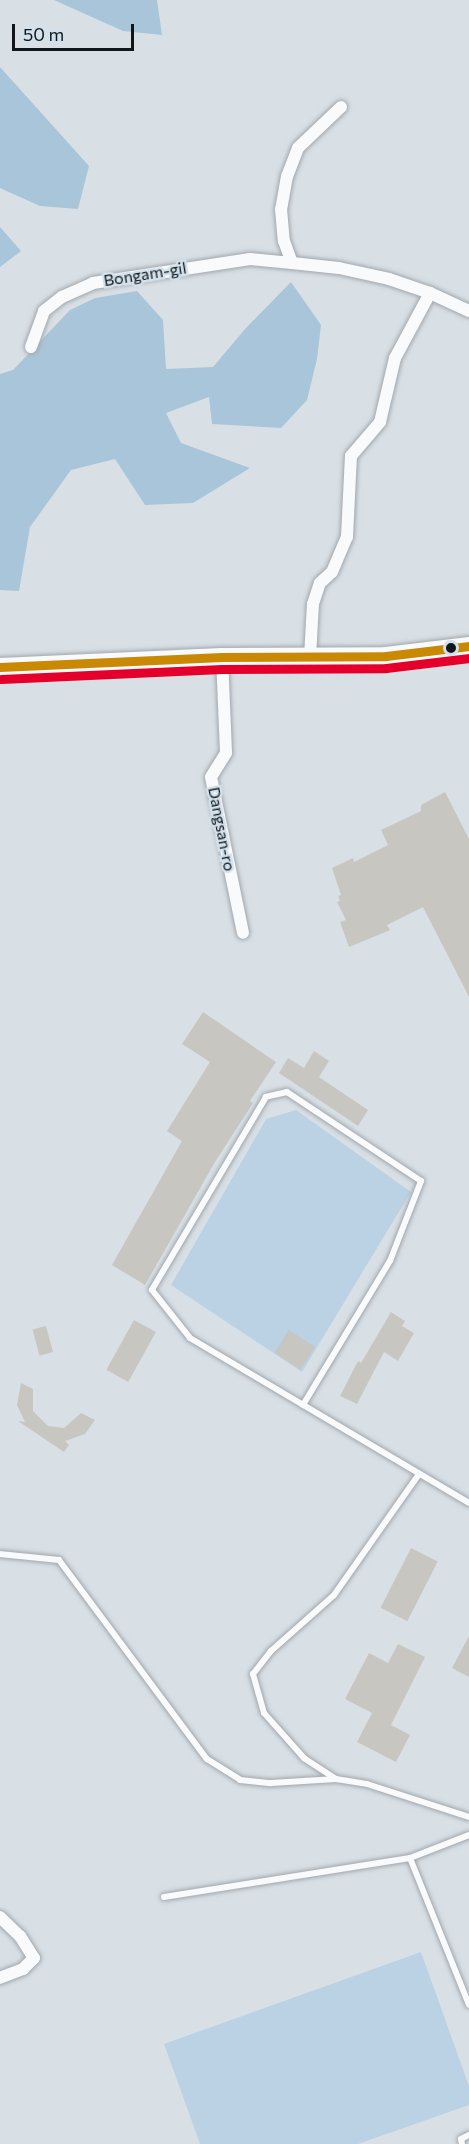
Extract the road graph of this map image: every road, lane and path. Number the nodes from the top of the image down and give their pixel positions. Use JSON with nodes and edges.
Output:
{"nodes":[{"id":1,"x":341,"y":107,"type":"dead end"},
{"id":2,"x":292,"y":263,"type":"junction"},
{"id":3,"x":430,"y":293,"type":"junction"},
{"id":4,"x":469,"y":311,"type":"edge"},
{"id":5,"x":31,"y":346,"type":"dead end"},
{"id":6,"x":469,"y":646,"type":"edge"},
{"id":7,"x":222,"y":657,"type":"junction"},
{"id":8,"x":310,"y":657,"type":"junction"},
{"id":9,"x":0,"y":667,"type":"edge"},
{"id":10,"x":243,"y":933,"type":"dead end"},
{"id":11,"x":303,"y":1405,"type":"junction"},
{"id":12,"x":419,"y":1474,"type":"junction"},
{"id":13,"x":469,"y":1503,"type":"edge"},
{"id":14,"x":0,"y":1554,"type":"edge"},
{"id":15,"x":336,"y":1779,"type":"junction"},
{"id":16,"x":469,"y":1817,"type":"edge"},
{"id":17,"x":469,"y":1835,"type":"edge"},
{"id":18,"x":410,"y":1857,"type":"junction"},
{"id":19,"x":164,"y":1897,"type":"dead end"},
{"id":20,"x":0,"y":1917,"type":"edge"},
{"id":21,"x":0,"y":1978,"type":"edge"},
{"id":22,"x":469,"y":2005,"type":"edge"},
{"id":23,"x":469,"y":2135,"type":"edge"},
{"id":24,"x":462,"y":2144,"type":"edge"}],
"edges":[{"from":1,"to":2,"type":"street"},
{"from":2,"to":3,"type":"street","name":"Bongam-gil"},
{"from":2,"to":5,"type":"street","name":"Bongam-gil"},
{"from":3,"to":4,"type":"street","name":"Bongam-gil"},
{"from":3,"to":8,"type":"street"},
{"from":6,"to":8,"type":"main road"},
{"from":7,"to":8,"type":"main road"},
{"from":7,"to":9,"type":"main road"},
{"from":7,"to":10,"type":"street","name":"Dangsan-ro"},
{"from":11,"to":11,"type":"lane"},
{"from":11,"to":12,"type":"lane"},
{"from":12,"to":13,"type":"lane"},
{"from":12,"to":15,"type":"lane"},
{"from":14,"to":15,"type":"lane"},
{"from":15,"to":16,"type":"lane"},
{"from":17,"to":18,"type":"lane"},
{"from":18,"to":19,"type":"lane"},
{"from":18,"to":22,"type":"lane"},
{"from":20,"to":21,"type":"street"},
{"from":23,"to":24,"type":"lane"}]}
